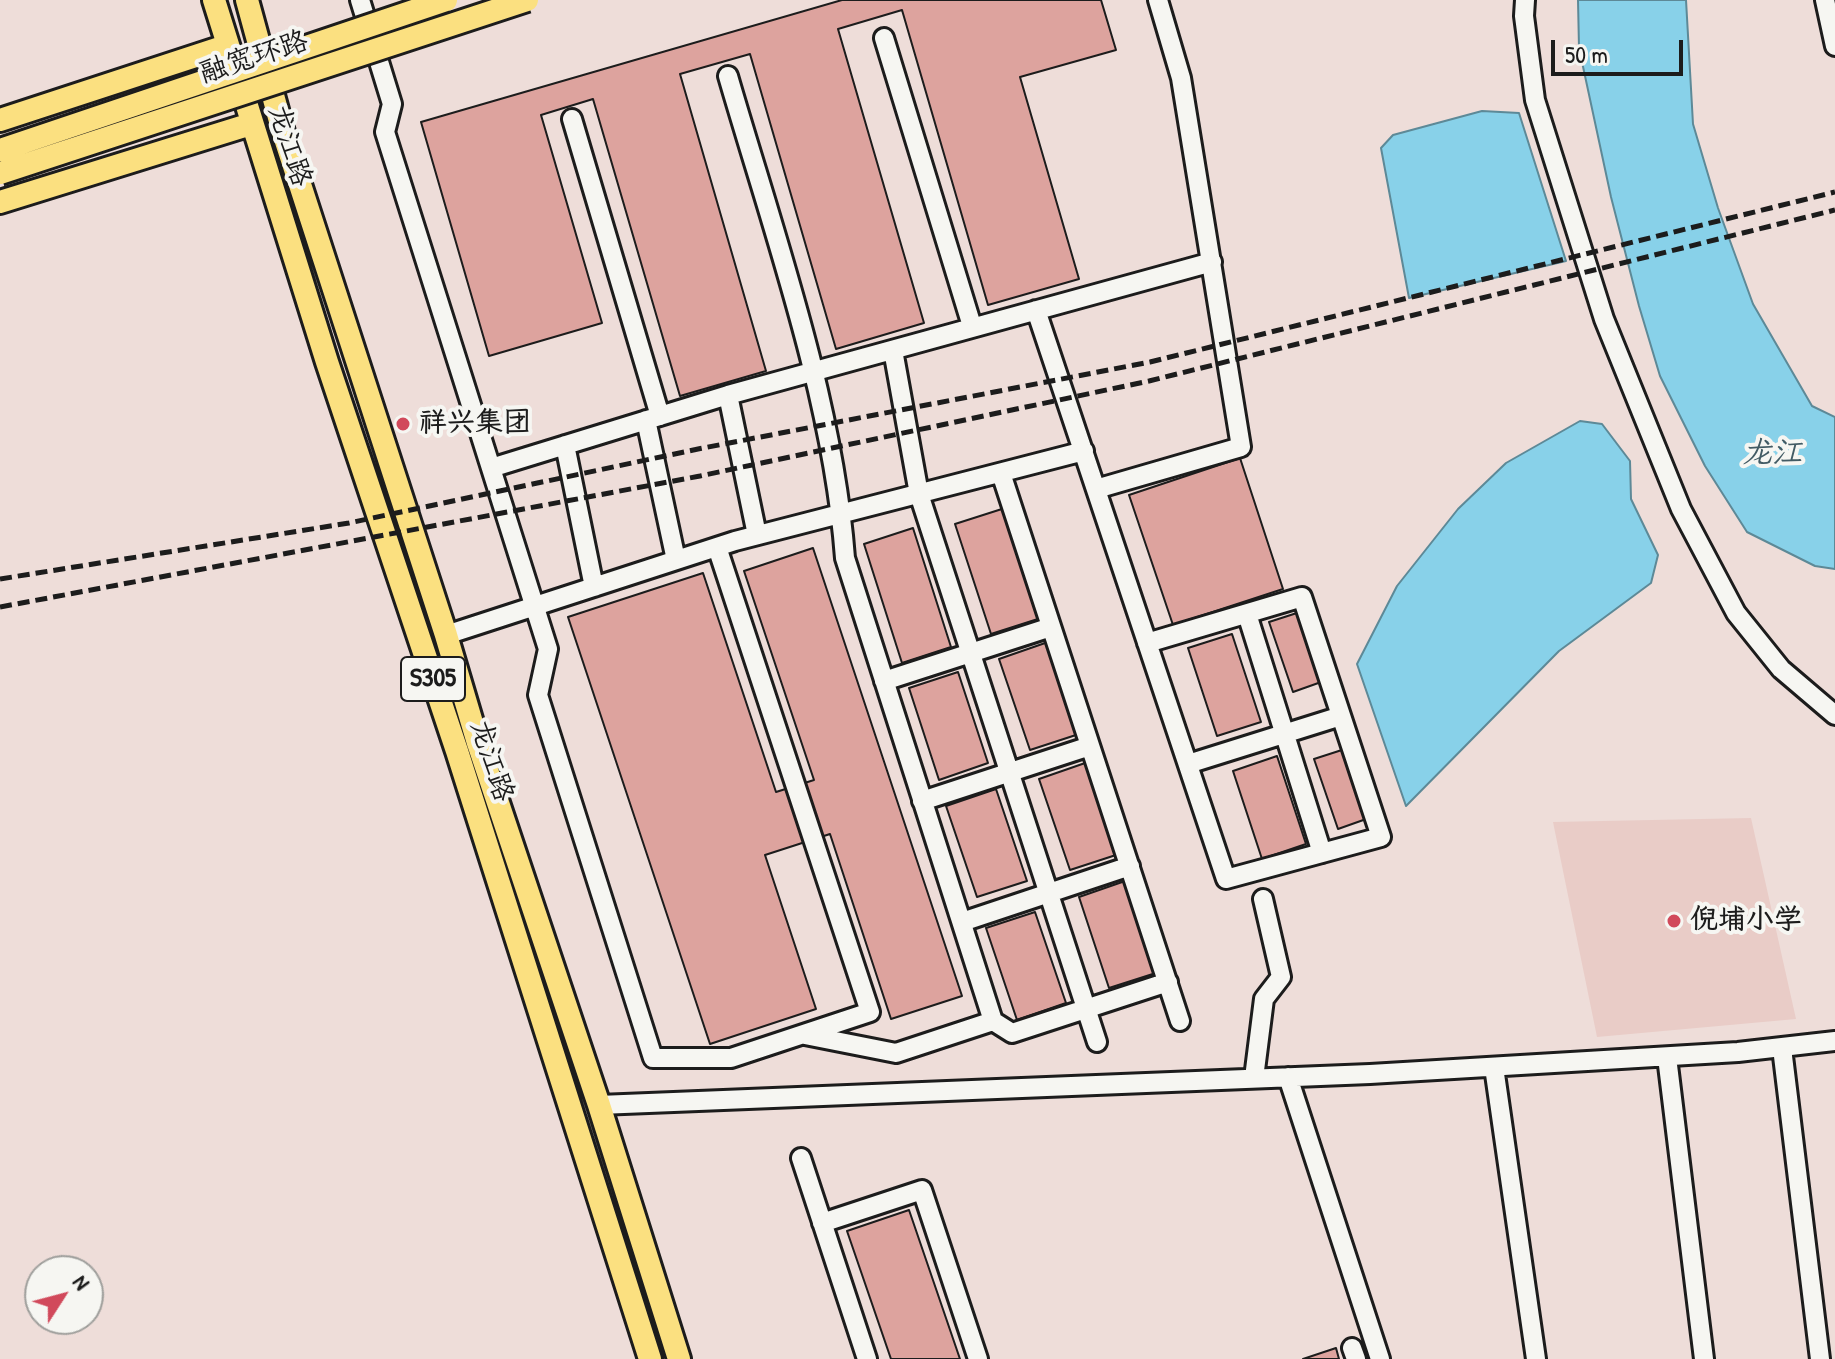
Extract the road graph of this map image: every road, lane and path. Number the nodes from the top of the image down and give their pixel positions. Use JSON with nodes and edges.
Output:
{"nodes":[{"id":1,"x":214,"y":0,"type":"edge"},
{"id":2,"x":247,"y":0,"type":"edge"},
{"id":3,"x":360,"y":0,"type":"edge"},
{"id":4,"x":446,"y":0,"type":"edge"},
{"id":5,"x":527,"y":0,"type":"edge"},
{"id":6,"x":1158,"y":0,"type":"edge"},
{"id":7,"x":1525,"y":0,"type":"edge"},
{"id":8,"x":1825,"y":0,"type":"edge"},
{"id":9,"x":884,"y":38,"type":"dead end"},
{"id":10,"x":226,"y":46,"type":"junction"},
{"id":11,"x":1835,"y":46,"type":"edge"},
{"id":12,"x":728,"y":76,"type":"dead end"},
{"id":13,"x":572,"y":119,"type":"dead end"},
{"id":14,"x":0,"y":120,"type":"edge"},
{"id":15,"x":251,"y":124,"type":"junction"},
{"id":16,"x":0,"y":150,"type":"edge"},
{"id":17,"x":0,"y":173,"type":"edge"},
{"id":18,"x":0,"y":202,"type":"edge"},
{"id":19,"x":1212,"y":262,"type":"junction"},
{"id":20,"x":1036,"y":310,"type":"junction"},
{"id":21,"x":972,"y":326,"type":"junction"},
{"id":22,"x":893,"y":350,"type":"junction"},
{"id":23,"x":813,"y":371,"type":"junction"},
{"id":24,"x":728,"y":395,"type":"junction"},
{"id":25,"x":653,"y":418,"type":"junction"},
{"id":26,"x":565,"y":445,"type":"junction"},
{"id":27,"x":1084,"y":451,"type":"junction"},
{"id":28,"x":491,"y":468,"type":"junction"},
{"id":29,"x":1001,"y":473,"type":"junction"},
{"id":30,"x":1096,"y":489,"type":"junction"},
{"id":31,"x":919,"y":494,"type":"junction"},
{"id":32,"x":842,"y":514,"type":"junction"},
{"id":33,"x":757,"y":535,"type":"junction"},
{"id":34,"x":717,"y":547,"type":"junction"},
{"id":35,"x":676,"y":560,"type":"junction"},
{"id":36,"x":594,"y":587,"type":"junction"},
{"id":37,"x":535,"y":607,"type":"junction"},
{"id":38,"x":1247,"y":614,"type":"junction"},
{"id":39,"x":1051,"y":627,"type":"junction"},
{"id":40,"x":446,"y":635,"type":"junction"},
{"id":41,"x":1147,"y":643,"type":"junction"},
{"id":42,"x":971,"y":653,"type":"junction"},
{"id":43,"x":884,"y":681,"type":"junction"},
{"id":44,"x":1835,"y":715,"type":"edge"},
{"id":45,"x":1341,"y":716,"type":"junction"},
{"id":46,"x":1285,"y":734,"type":"junction"},
{"id":47,"x":1090,"y":746,"type":"junction"},
{"id":48,"x":1188,"y":764,"type":"junction"},
{"id":49,"x":1009,"y":772,"type":"junction"},
{"id":50,"x":922,"y":801,"type":"junction"},
{"id":51,"x":1322,"y":853,"type":"junction"},
{"id":52,"x":1130,"y":866,"type":"junction"},
{"id":53,"x":1048,"y":894,"type":"junction"},
{"id":54,"x":1263,"y":899,"type":"dead end"},
{"id":55,"x":962,"y":922,"type":"junction"},
{"id":56,"x":1168,"y":982,"type":"junction"},
{"id":57,"x":1086,"y":1009,"type":"junction"},
{"id":58,"x":993,"y":1021,"type":"junction"},
{"id":59,"x":1180,"y":1021,"type":"dead end"},
{"id":60,"x":802,"y":1035,"type":"junction"},
{"id":61,"x":1835,"y":1041,"type":"edge"},
{"id":62,"x":1097,"y":1042,"type":"dead end"},
{"id":63,"x":1782,"y":1048,"type":"junction"},
{"id":64,"x":1667,"y":1057,"type":"junction"},
{"id":65,"x":1494,"y":1067,"type":"junction"},
{"id":66,"x":1288,"y":1077,"type":"junction"},
{"id":67,"x":1254,"y":1078,"type":"junction"},
{"id":68,"x":599,"y":1105,"type":"junction"},
{"id":69,"x":801,"y":1158,"type":"dead end"},
{"id":70,"x":822,"y":1223,"type":"junction"},
{"id":71,"x":650,"y":1359,"type":"edge"},
{"id":72,"x":679,"y":1359,"type":"edge"},
{"id":73,"x":867,"y":1359,"type":"edge"},
{"id":74,"x":978,"y":1359,"type":"edge"},
{"id":75,"x":1380,"y":1359,"type":"edge"},
{"id":76,"x":1536,"y":1359,"type":"edge"},
{"id":77,"x":1704,"y":1359,"type":"edge"},
{"id":78,"x":1820,"y":1359,"type":"edge"}],
"edges":[{"from":1,"to":10,"type":"main road","name":"龙江路","number":"S305"},
{"from":2,"to":40,"type":"main road","name":"龙江路","number":"S305"},
{"from":3,"to":28,"type":"street"},
{"from":4,"to":16,"type":"main road","name":"融宽环路","bridge":true},
{"from":5,"to":17,"type":"main road","name":"融宽环路","bridge":true},
{"from":6,"to":19,"type":"street"},
{"from":7,"to":44,"type":"street"},
{"from":8,"to":11,"type":"street"},
{"from":9,"to":21,"type":"street"},
{"from":10,"to":14,"type":"main road"},
{"from":10,"to":15,"type":"main road","name":"龙江路","number":"S305"},
{"from":12,"to":23,"type":"street"},
{"from":13,"to":25,"type":"street"},
{"from":15,"to":18,"type":"main road"},
{"from":15,"to":71,"type":"main road","name":"龙江路","number":"S305"},
{"from":19,"to":20,"type":"street"},
{"from":19,"to":30,"type":"street"},
{"from":20,"to":21,"type":"street"},
{"from":20,"to":27,"type":"street"},
{"from":21,"to":22,"type":"street"},
{"from":22,"to":23,"type":"street"},
{"from":22,"to":31,"type":"street"},
{"from":23,"to":24,"type":"street"},
{"from":23,"to":32,"type":"street"},
{"from":24,"to":25,"type":"street"},
{"from":24,"to":33,"type":"street"},
{"from":25,"to":26,"type":"street"},
{"from":25,"to":35,"type":"street"},
{"from":26,"to":28,"type":"street"},
{"from":26,"to":36,"type":"street"},
{"from":27,"to":29,"type":"street"},
{"from":27,"to":30,"type":"street"},
{"from":28,"to":37,"type":"street"},
{"from":29,"to":31,"type":"street"},
{"from":29,"to":39,"type":"street"},
{"from":30,"to":41,"type":"street"},
{"from":31,"to":32,"type":"street"},
{"from":31,"to":42,"type":"street"},
{"from":32,"to":33,"type":"street"},
{"from":32,"to":43,"type":"street"},
{"from":33,"to":34,"type":"street"},
{"from":34,"to":35,"type":"street"},
{"from":34,"to":60,"type":"street"},
{"from":35,"to":36,"type":"street"},
{"from":36,"to":37,"type":"street"},
{"from":37,"to":40,"type":"street"},
{"from":37,"to":60,"type":"street"},
{"from":38,"to":41,"type":"street"},
{"from":38,"to":45,"type":"street"},
{"from":38,"to":46,"type":"street"},
{"from":39,"to":42,"type":"street"},
{"from":39,"to":47,"type":"street"},
{"from":40,"to":68,"type":"main road","name":"龙江路","number":"S305"},
{"from":41,"to":48,"type":"street"},
{"from":42,"to":43,"type":"street"},
{"from":42,"to":49,"type":"street"},
{"from":43,"to":50,"type":"street"},
{"from":45,"to":46,"type":"street"},
{"from":45,"to":51,"type":"street"},
{"from":46,"to":48,"type":"street"},
{"from":46,"to":51,"type":"street"},
{"from":47,"to":49,"type":"street"},
{"from":47,"to":52,"type":"street"},
{"from":48,"to":51,"type":"street"},
{"from":49,"to":50,"type":"street"},
{"from":49,"to":53,"type":"street"},
{"from":50,"to":55,"type":"street"},
{"from":52,"to":53,"type":"street"},
{"from":52,"to":56,"type":"street"},
{"from":53,"to":55,"type":"street"},
{"from":53,"to":57,"type":"street"},
{"from":54,"to":67,"type":"street"},
{"from":55,"to":58,"type":"street"},
{"from":56,"to":57,"type":"street"},
{"from":56,"to":59,"type":"street"},
{"from":57,"to":58,"type":"street"},
{"from":57,"to":62,"type":"street"},
{"from":58,"to":60,"type":"street"},
{"from":61,"to":63,"type":"street"},
{"from":63,"to":64,"type":"street"},
{"from":63,"to":78,"type":"street"},
{"from":64,"to":65,"type":"street"},
{"from":64,"to":77,"type":"street"},
{"from":65,"to":66,"type":"street"},
{"from":65,"to":76,"type":"street"},
{"from":66,"to":67,"type":"street"},
{"from":66,"to":75,"type":"street"},
{"from":67,"to":68,"type":"street"},
{"from":68,"to":72,"type":"main road","name":"龙江路","number":"S305"},
{"from":69,"to":70,"type":"street"},
{"from":70,"to":73,"type":"street"},
{"from":70,"to":74,"type":"street"}]}
